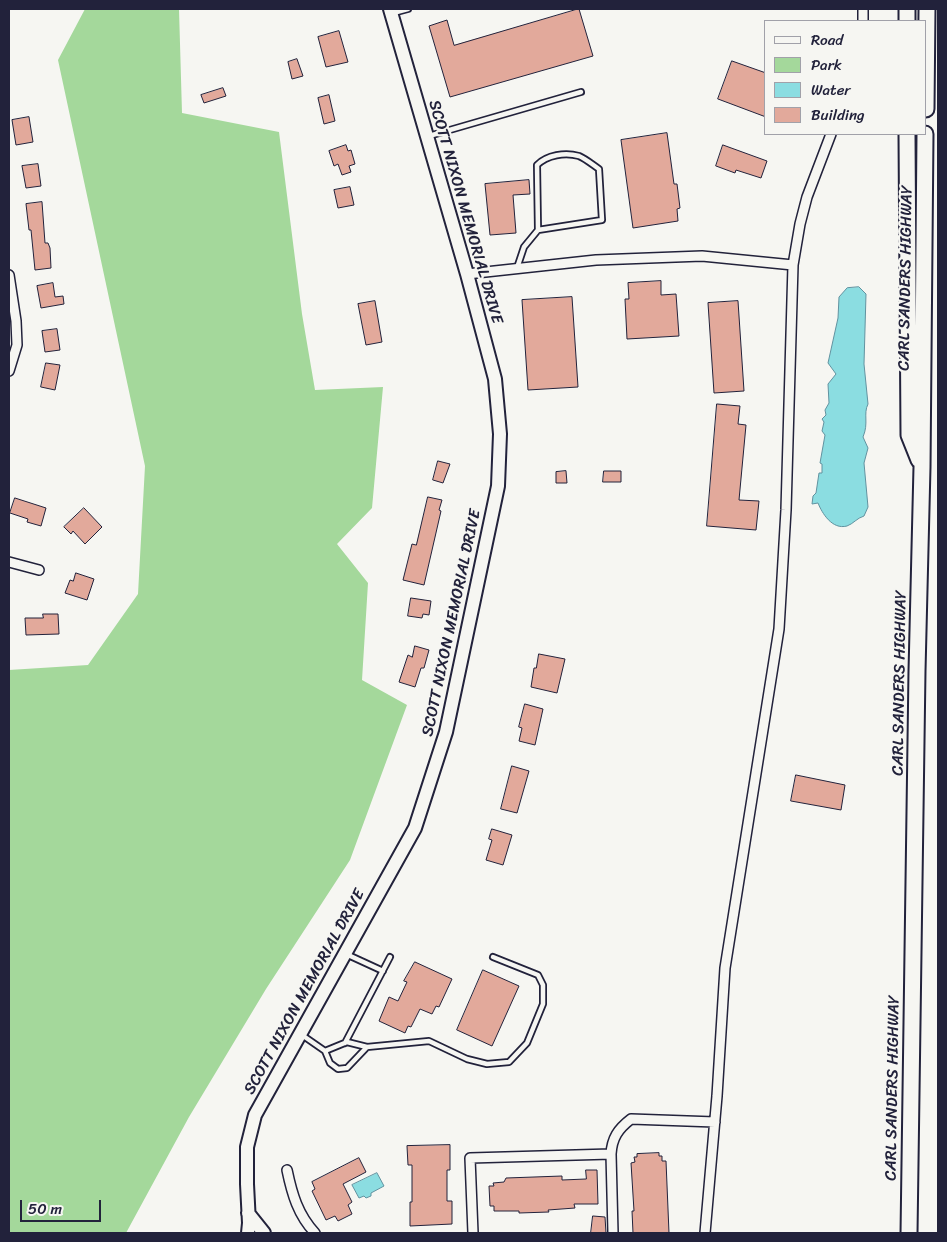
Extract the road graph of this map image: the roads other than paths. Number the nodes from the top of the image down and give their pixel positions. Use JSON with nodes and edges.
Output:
{"nodes":[{"id":1,"x":408,"y":9,"type":"edge"},
{"id":2,"x":391,"y":11,"type":"edge"},
{"id":3,"x":581,"y":92,"type":"dead end"},
{"id":4,"x":830,"y":135,"type":"edge"},
{"id":5,"x":907,"y":135,"type":"edge"},
{"id":6,"x":925,"y":135,"type":"edge"},
{"id":7,"x":427,"y":136,"type":"junction"},
{"id":8,"x":538,"y":230,"type":"junction"},
{"id":9,"x":794,"y":264,"type":"junction"},
{"id":10,"x":517,"y":269,"type":"junction"},
{"id":11,"x":468,"y":274,"type":"junction"},
{"id":12,"x":9,"y":275,"type":"edge"},
{"id":13,"x":9,"y":371,"type":"edge"},
{"id":14,"x":922,"y":467,"type":"junction"},
{"id":15,"x":9,"y":562,"type":"edge"},
{"id":16,"x":39,"y":570,"type":"dead end"},
{"id":17,"x":345,"y":954,"type":"junction"},
{"id":18,"x":390,"y":957,"type":"dead end"},
{"id":19,"x":494,"y":957,"type":"dead end"},
{"id":20,"x":383,"y":972,"type":"junction"},
{"id":21,"x":301,"y":1034,"type":"junction"},
{"id":22,"x":345,"y":1043,"type":"junction"},
{"id":23,"x":367,"y":1047,"type":"junction"},
{"id":24,"x":325,"y":1051,"type":"junction"},
{"id":25,"x":715,"y":1122,"type":"junction"},
{"id":26,"x":611,"y":1154,"type":"junction"},
{"id":27,"x":287,"y":1170,"type":"dead end"},
{"id":28,"x":248,"y":1213,"type":"junction"},
{"id":29,"x":248,"y":1233,"type":"edge"},
{"id":30,"x":264,"y":1233,"type":"edge"},
{"id":31,"x":315,"y":1233,"type":"edge"},
{"id":32,"x":474,"y":1233,"type":"edge"},
{"id":33,"x":613,"y":1233,"type":"edge"},
{"id":34,"x":705,"y":1233,"type":"edge"},
{"id":35,"x":908,"y":1233,"type":"edge"}],
"edges":[{"from":1,"to":2,"type":"lane"},
{"from":2,"to":7,"type":"main road","name":"SCOTT NIXON MEMORIAL DRIVE"},
{"from":3,"to":7,"type":"lane"},
{"from":4,"to":9,"type":"street"},
{"from":5,"to":14,"type":"highway"},
{"from":6,"to":14,"type":"highway","name":"CARL SANDERS HIGHWAY"},
{"from":7,"to":11,"type":"main road","name":"SCOTT NIXON MEMORIAL DRIVE"},
{"from":8,"to":8,"type":"lane"},
{"from":8,"to":10,"type":"lane"},
{"from":9,"to":10,"type":"street"},
{"from":9,"to":25,"type":"street"},
{"from":10,"to":11,"type":"street"},
{"from":11,"to":17,"type":"main road","name":"SCOTT NIXON MEMORIAL DRIVE"},
{"from":12,"to":13,"type":"street"},
{"from":14,"to":35,"type":"highway","name":"CARL SANDERS HIGHWAY"},
{"from":15,"to":16,"type":"street"},
{"from":17,"to":20,"type":"lane"},
{"from":17,"to":21,"type":"main road","name":"SCOTT NIXON MEMORIAL DRIVE"},
{"from":18,"to":20,"type":"lane"},
{"from":19,"to":23,"type":"lane"},
{"from":20,"to":22,"type":"lane"},
{"from":21,"to":24,"type":"lane"},
{"from":21,"to":28,"type":"main road","name":"SCOTT NIXON MEMORIAL DRIVE"},
{"from":22,"to":23,"type":"lane"},
{"from":22,"to":24,"type":"lane"},
{"from":23,"to":24,"type":"lane"},
{"from":25,"to":26,"type":"street"},
{"from":25,"to":34,"type":"street"},
{"from":26,"to":32,"type":"street"},
{"from":26,"to":33,"type":"street"},
{"from":27,"to":31,"type":"street"},
{"from":28,"to":29,"type":"main road","name":"SCOTT NIXON MEMORIAL DRIVE"},
{"from":28,"to":30,"type":"main road"}]}
